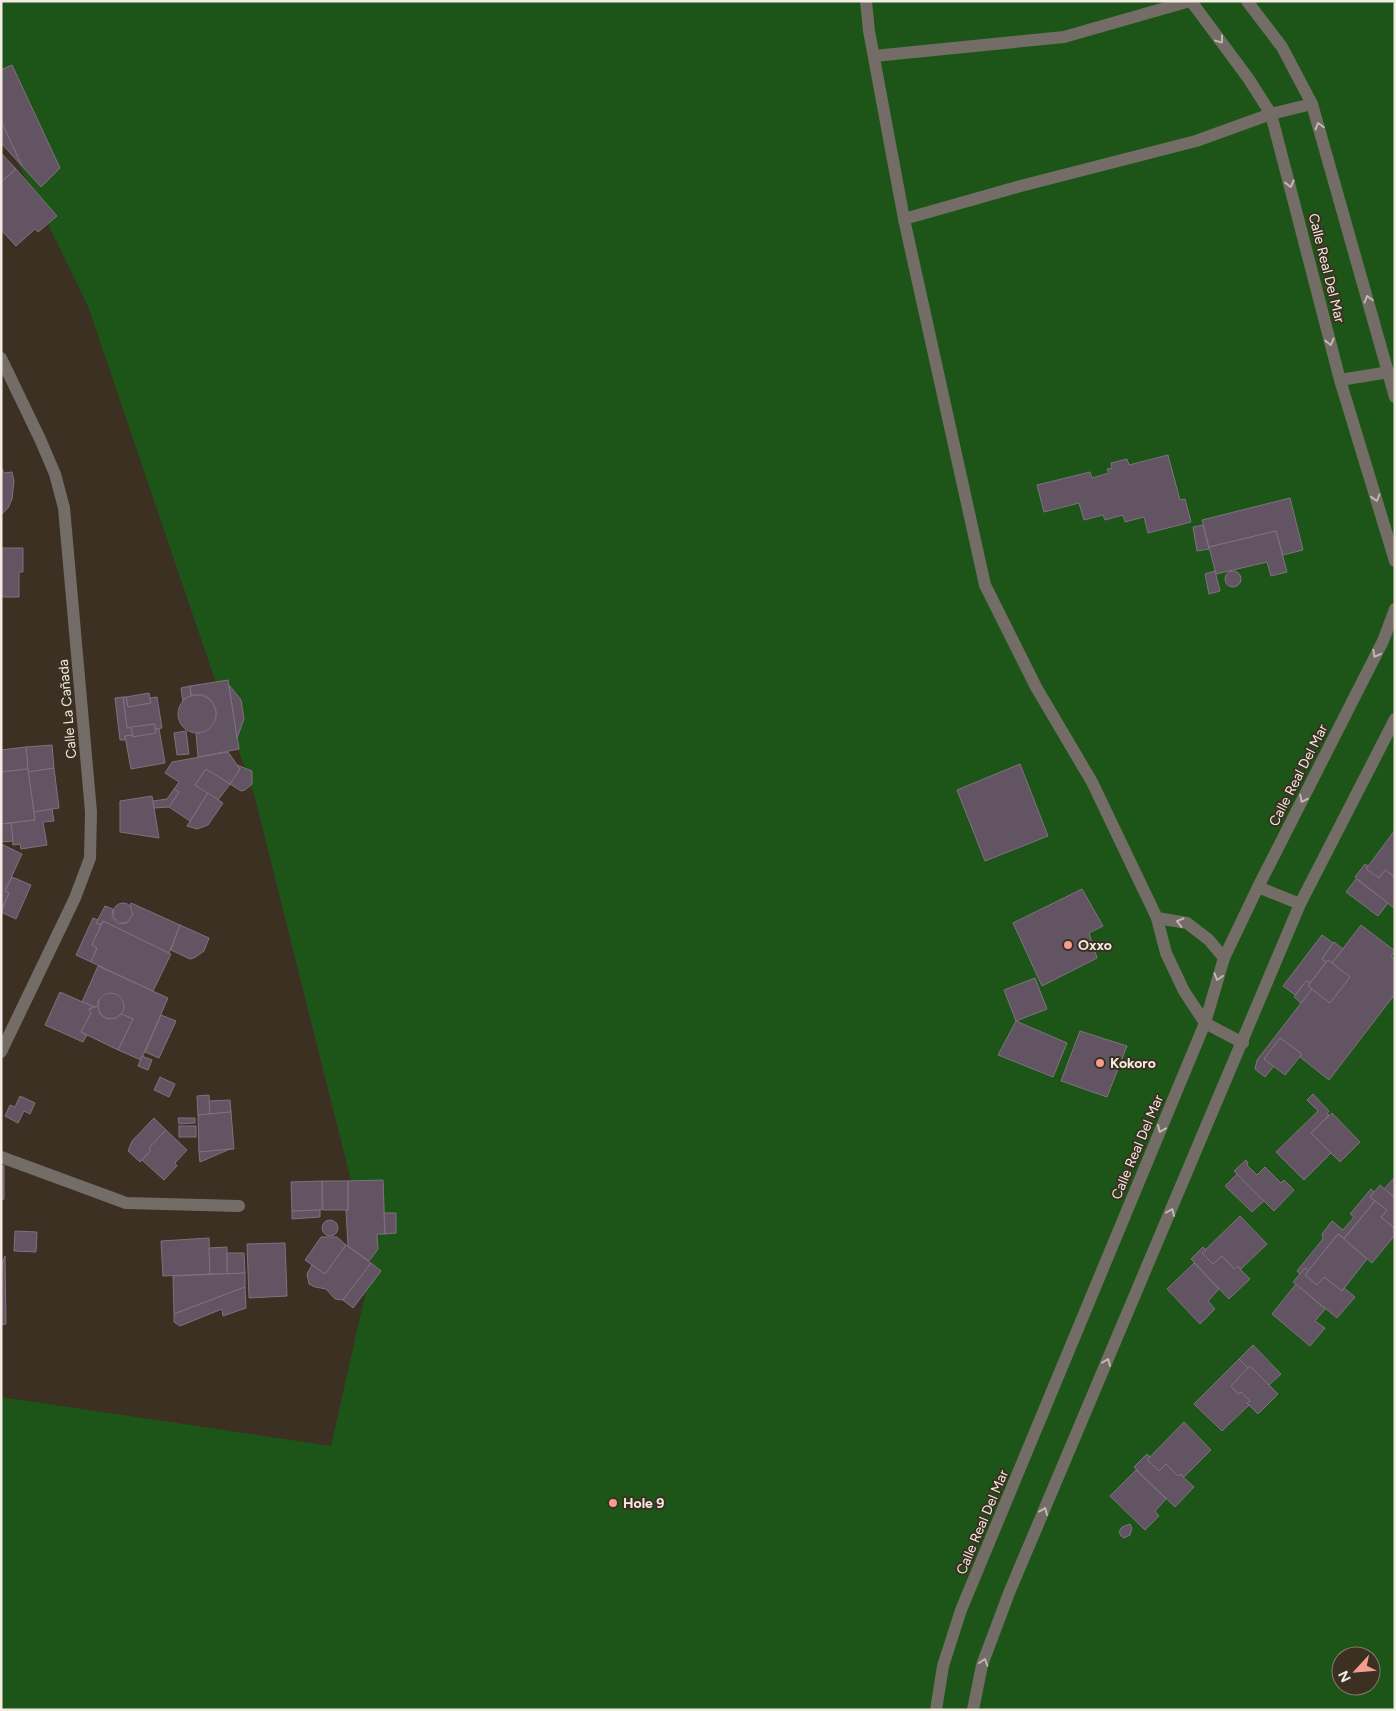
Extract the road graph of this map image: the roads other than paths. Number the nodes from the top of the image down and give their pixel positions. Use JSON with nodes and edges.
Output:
{"nodes":[{"id":1,"x":866,"y":1,"type":"edge"},
{"id":2,"x":1190,"y":1,"type":"edge"},
{"id":3,"x":1247,"y":1,"type":"edge"},
{"id":4,"x":874,"y":56,"type":"junction"},
{"id":5,"x":1312,"y":104,"type":"junction"},
{"id":6,"x":1271,"y":114,"type":"junction"},
{"id":7,"x":904,"y":219,"type":"junction"},
{"id":8,"x":1,"y":358,"type":"edge"},
{"id":9,"x":1389,"y":372,"type":"junction"},
{"id":10,"x":1340,"y":380,"type":"junction"},
{"id":11,"x":1395,"y":397,"type":"edge"},
{"id":12,"x":1395,"y":561,"type":"edge"},
{"id":13,"x":1395,"y":609,"type":"edge"},
{"id":14,"x":1395,"y":719,"type":"edge"},
{"id":15,"x":1258,"y":887,"type":"junction"},
{"id":16,"x":1300,"y":904,"type":"junction"},
{"id":17,"x":1158,"y":918,"type":"junction"},
{"id":18,"x":1224,"y":958,"type":"junction"},
{"id":19,"x":1205,"y":1023,"type":"junction"},
{"id":20,"x":1243,"y":1042,"type":"junction"},
{"id":21,"x":1,"y":1052,"type":"edge"},
{"id":22,"x":1,"y":1157,"type":"edge"},
{"id":23,"x":239,"y":1206,"type":"dead end"},
{"id":24,"x":936,"y":1710,"type":"edge"},
{"id":25,"x":973,"y":1710,"type":"edge"}],
"edges":[{"from":1,"to":4,"type":"street"},
{"from":2,"to":4,"type":"street"},
{"from":2,"to":6,"type":"street","name":"Calle Real Del Mar","one_way":true},
{"from":3,"to":5,"type":"street","name":"Calle Real Del Mar"},
{"from":4,"to":7,"type":"street"},
{"from":5,"to":6,"type":"street"},
{"from":9,"to":5,"type":"street","name":"Calle Real Del Mar","one_way":true},
{"from":6,"to":7,"type":"street"},
{"from":6,"to":10,"type":"street","name":"Calle Real Del Mar","one_way":true},
{"from":7,"to":17,"type":"street"},
{"from":8,"to":21,"type":"street","name":"Calle La Cañada"},
{"from":9,"to":10,"type":"street"},
{"from":9,"to":11,"type":"street","name":"Calle Real Del Mar"},
{"from":10,"to":12,"type":"street","name":"Calle Real Del Mar","one_way":true},
{"from":13,"to":15,"type":"street","name":"Calle Real Del Mar","one_way":true},
{"from":14,"to":16,"type":"street"},
{"from":15,"to":16,"type":"street"},
{"from":15,"to":18,"type":"street","name":"Calle Real Del Mar"},
{"from":16,"to":20,"type":"street"},
{"from":18,"to":17,"type":"street","one_way":true},
{"from":17,"to":19,"type":"street"},
{"from":18,"to":19,"type":"street","name":"Calle Real Del Mar","one_way":true},
{"from":19,"to":20,"type":"street"},
{"from":19,"to":24,"type":"street","name":"Calle Real Del Mar","one_way":true},
{"from":25,"to":20,"type":"street","one_way":true},
{"from":22,"to":23,"type":"street"}]}
